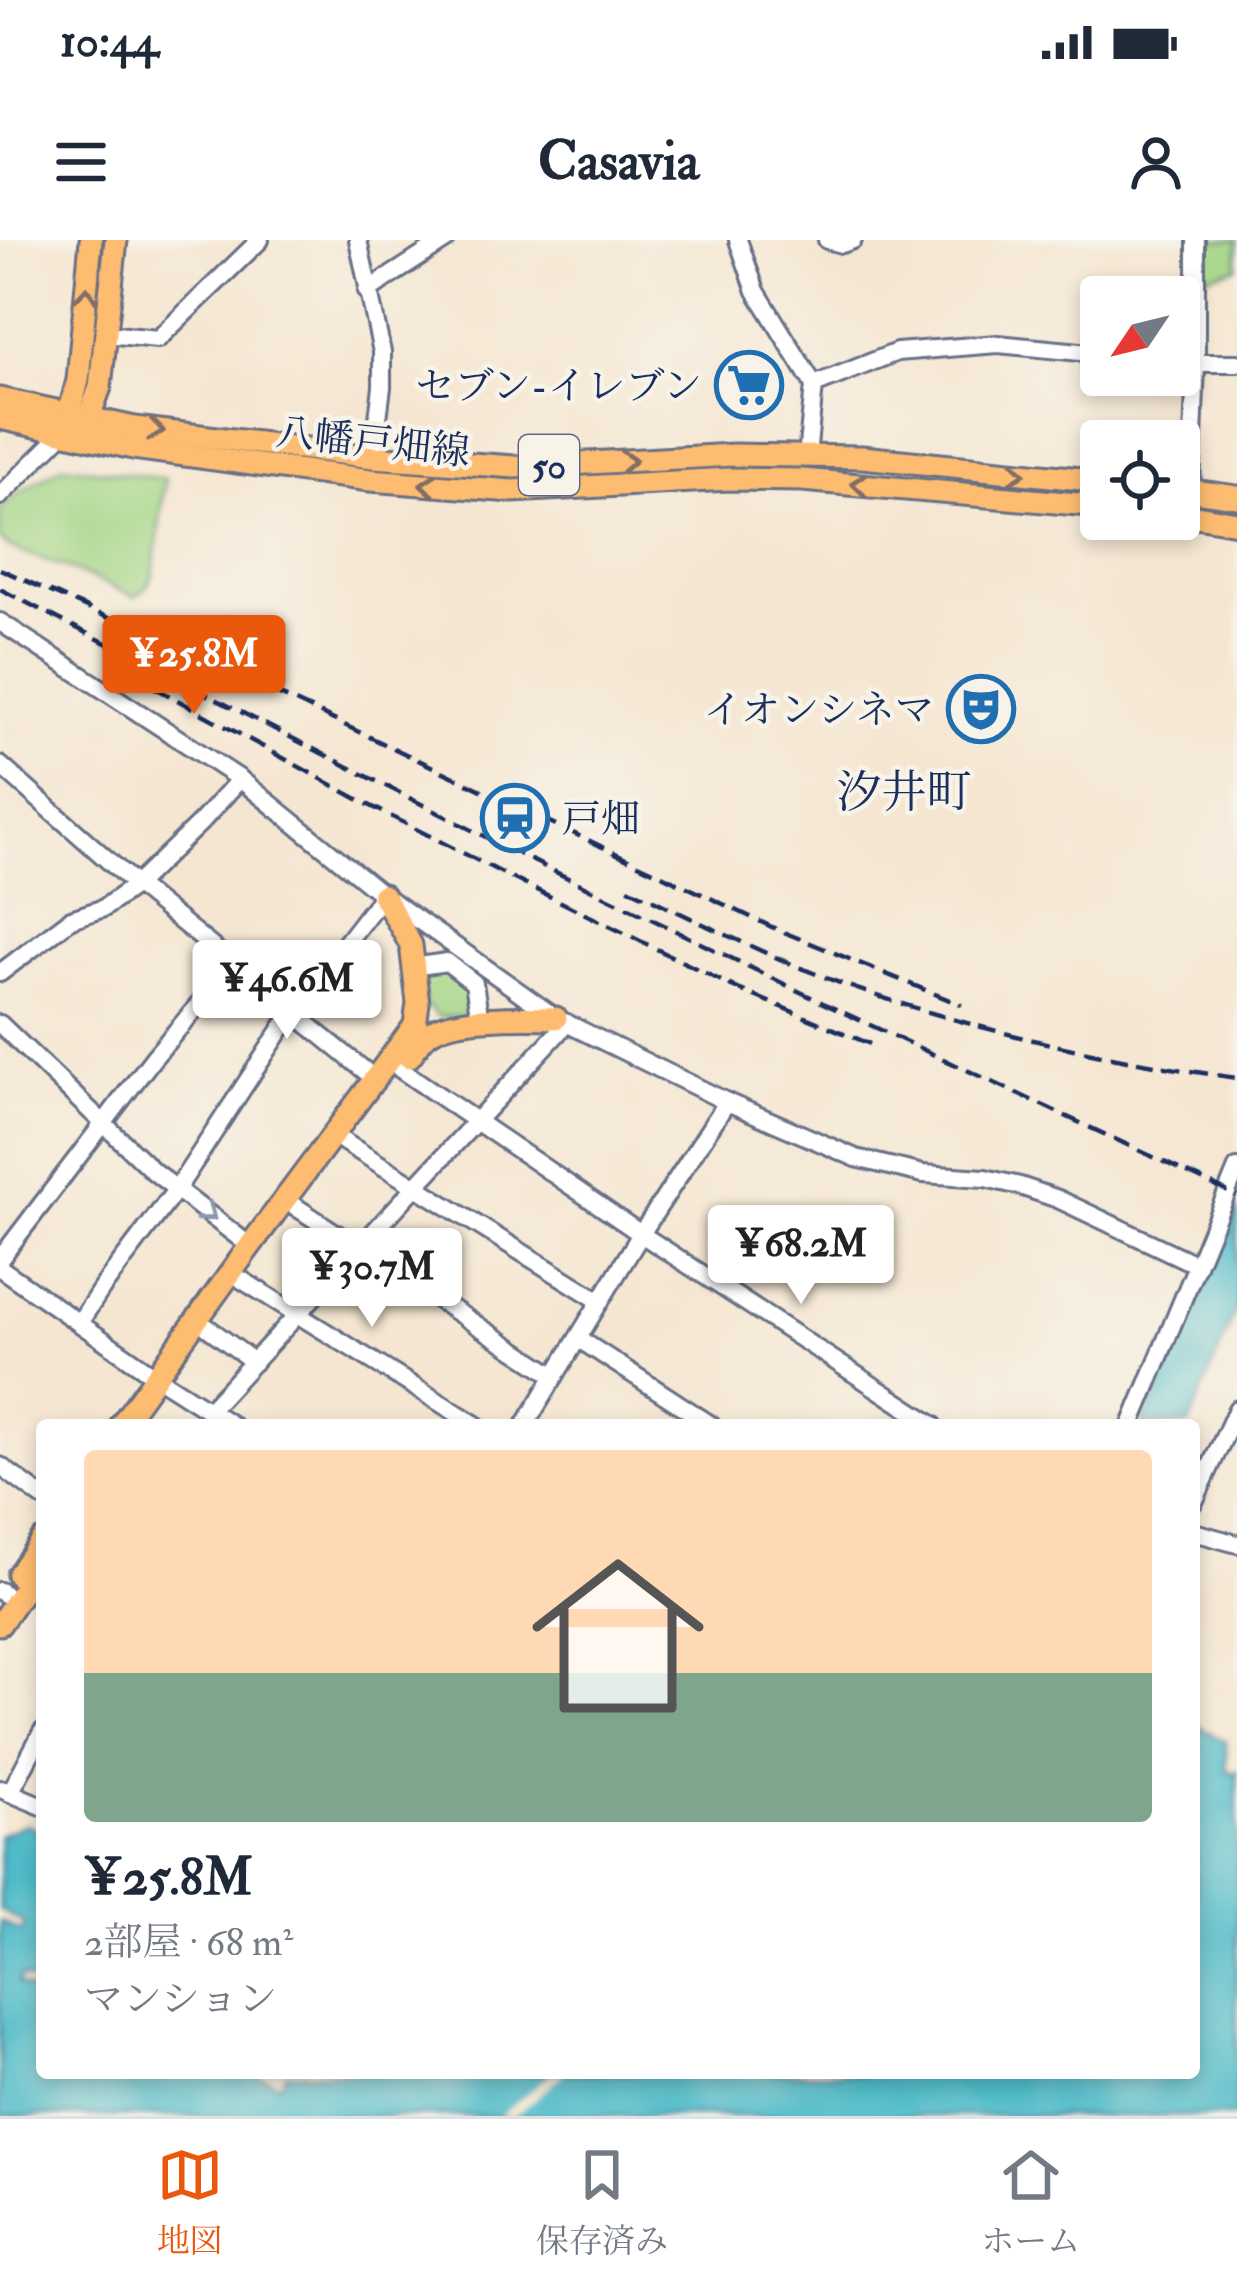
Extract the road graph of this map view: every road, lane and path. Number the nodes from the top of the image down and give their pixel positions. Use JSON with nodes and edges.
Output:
{"nodes":[{"id":1,"x":91,"y":240,"type":"edge"},
{"id":2,"x":116,"y":240,"type":"edge"},
{"id":3,"x":260,"y":240,"type":"edge"},
{"id":4,"x":358,"y":240,"type":"edge"},
{"id":5,"x":446,"y":240,"type":"edge"},
{"id":6,"x":738,"y":240,"type":"edge"},
{"id":7,"x":827,"y":240,"type":"edge"},
{"id":8,"x":853,"y":240,"type":"edge"},
{"id":9,"x":1196,"y":240,"type":"edge"},
{"id":10,"x":1193,"y":276,"type":"edge"},
{"id":11,"x":367,"y":291,"type":"junction"},
{"id":12,"x":106,"y":334,"type":"junction"},
{"id":13,"x":1080,"y":352,"type":"edge"},
{"id":14,"x":1200,"y":362,"type":"edge"},
{"id":15,"x":1237,"y":363,"type":"edge"},
{"id":16,"x":814,"y":386,"type":"junction"},
{"id":17,"x":0,"y":399,"type":"edge"},
{"id":18,"x":0,"y":418,"type":"edge"},
{"id":19,"x":74,"y":421,"type":"junction"},
{"id":20,"x":807,"y":457,"type":"junction"},
{"id":21,"x":373,"y":458,"type":"junction"},
{"id":22,"x":1080,"y":479,"type":"edge"},
{"id":23,"x":1200,"y":492,"type":"edge"},
{"id":24,"x":0,"y":496,"type":"edge"},
{"id":25,"x":1237,"y":497,"type":"edge"},
{"id":26,"x":1080,"y":504,"type":"edge"},
{"id":27,"x":1200,"y":517,"type":"edge"},
{"id":28,"x":1237,"y":523,"type":"edge"},
{"id":29,"x":0,"y":622,"type":"edge"},
{"id":30,"x":0,"y":765,"type":"edge"},
{"id":31,"x":240,"y":778,"type":"junction"},
{"id":32,"x":136,"y":885,"type":"junction"},
{"id":33,"x":383,"y":895,"type":"junction"},
{"id":34,"x":233,"y":965,"type":"junction"},
{"id":35,"x":419,"y":966,"type":"dead end"},
{"id":36,"x":0,"y":974,"type":"edge"},
{"id":37,"x":418,"y":1004,"type":"junction"},
{"id":38,"x":292,"y":1013,"type":"junction"},
{"id":39,"x":479,"y":1014,"type":"dead end"},
{"id":40,"x":561,"y":1020,"type":"junction"},
{"id":41,"x":0,"y":1024,"type":"edge"},
{"id":42,"x":444,"y":1025,"type":"junction"},
{"id":43,"x":400,"y":1070,"type":"junction"},
{"id":44,"x":376,"y":1078,"type":"junction"},
{"id":45,"x":727,"y":1102,"type":"junction"},
{"id":46,"x":477,"y":1120,"type":"junction"},
{"id":47,"x":103,"y":1125,"type":"junction"},
{"id":48,"x":344,"y":1142,"type":"junction"},
{"id":49,"x":1237,"y":1168,"type":"edge"},
{"id":50,"x":416,"y":1186,"type":"junction"},
{"id":51,"x":176,"y":1190,"type":"junction"},
{"id":52,"x":296,"y":1207,"type":"junction"},
{"id":53,"x":641,"y":1234,"type":"junction"},
{"id":54,"x":250,"y":1246,"type":"junction"},
{"id":55,"x":359,"y":1247,"type":"junction"},
{"id":56,"x":0,"y":1259,"type":"edge"},
{"id":57,"x":1197,"y":1264,"type":"junction"},
{"id":58,"x":0,"y":1268,"type":"edge"},
{"id":59,"x":242,"y":1280,"type":"junction"},
{"id":60,"x":600,"y":1301,"type":"junction"},
{"id":61,"x":298,"y":1314,"type":"junction"},
{"id":62,"x":79,"y":1323,"type":"junction"},
{"id":63,"x":207,"y":1327,"type":"junction"},
{"id":64,"x":579,"y":1339,"type":"junction"},
{"id":65,"x":254,"y":1362,"type":"junction"},
{"id":66,"x":555,"y":1376,"type":"junction"},
{"id":67,"x":161,"y":1380,"type":"junction"},
{"id":68,"x":206,"y":1408,"type":"junction"},
{"id":69,"x":1237,"y":1408,"type":"edge"},
{"id":70,"x":127,"y":1419,"type":"edge"},
{"id":71,"x":141,"y":1419,"type":"edge"},
{"id":72,"x":198,"y":1419,"type":"edge"},
{"id":73,"x":223,"y":1419,"type":"edge"},
{"id":74,"x":466,"y":1419,"type":"edge"},
{"id":75,"x":529,"y":1419,"type":"edge"},
{"id":76,"x":702,"y":1419,"type":"edge"},
{"id":77,"x":924,"y":1419,"type":"edge"},
{"id":78,"x":1133,"y":1419,"type":"edge"},
{"id":79,"x":0,"y":1466,"type":"edge"},
{"id":80,"x":1200,"y":1489,"type":"edge"},
{"id":81,"x":36,"y":1493,"type":"edge"},
{"id":82,"x":1200,"y":1534,"type":"edge"},
{"id":83,"x":1237,"y":1544,"type":"edge"},
{"id":84,"x":36,"y":1548,"type":"edge"},
{"id":85,"x":36,"y":1572,"type":"edge"},
{"id":86,"x":1,"y":1595,"type":"edge"},
{"id":87,"x":0,"y":1624,"type":"edge"},
{"id":88,"x":36,"y":1742,"type":"edge"},
{"id":89,"x":5,"y":1791,"type":"edge"},
{"id":90,"x":36,"y":1804,"type":"edge"}],
"edges":[{"from":19,"to":1,"type":"main road","one_way":true},
{"from":2,"to":12,"type":"main road"},
{"from":3,"to":12,"type":"street"},
{"from":4,"to":11,"type":"street"},
{"from":5,"to":11,"type":"street"},
{"from":6,"to":16,"type":"street"},
{"from":7,"to":8,"type":"street"},
{"from":9,"to":10,"type":"street"},
{"from":11,"to":21,"type":"street"},
{"from":12,"to":19,"type":"main road"},
{"from":13,"to":16,"type":"street"},
{"from":14,"to":15,"type":"street"},
{"from":16,"to":20,"type":"street"},
{"from":17,"to":19,"type":"main road","name":"八幡戸畑線","number":"50"},
{"from":18,"to":19,"type":"main road","name":"八幡戸畑線","number":"50"},
{"from":19,"to":21,"type":"main road","name":"八幡戸畑線","number":"50","one_way":true},
{"from":19,"to":24,"type":"street"},
{"from":26,"to":19,"type":"main road","name":"八幡戸畑線","number":"50","one_way":true},
{"from":21,"to":20,"type":"main road","name":"八幡戸畑線","number":"50","one_way":true},
{"from":20,"to":22,"type":"main road","name":"八幡戸畑線","number":"50","one_way":true},
{"from":23,"to":25,"type":"main road"},
{"from":27,"to":28,"type":"main road"},
{"from":29,"to":31,"type":"street"},
{"from":30,"to":32,"type":"street"},
{"from":31,"to":32,"type":"street"},
{"from":31,"to":33,"type":"street"},
{"from":32,"to":34,"type":"street"},
{"from":32,"to":36,"type":"street"},
{"from":33,"to":37,"type":"main road"},
{"from":33,"to":38,"type":"street"},
{"from":33,"to":40,"type":"street"},
{"from":34,"to":38,"type":"street"},
{"from":34,"to":47,"type":"street"},
{"from":35,"to":39,"type":"street"},
{"from":37,"to":42,"type":"main road"},
{"from":37,"to":44,"type":"main road"},
{"from":38,"to":44,"type":"street"},
{"from":38,"to":51,"type":"street"},
{"from":40,"to":42,"type":"main road"},
{"from":40,"to":45,"type":"street"},
{"from":40,"to":46,"type":"street"},
{"from":41,"to":47,"type":"street"},
{"from":42,"to":43,"type":"main road"},
{"from":43,"to":46,"type":"street"},
{"from":43,"to":48,"type":"main road"},
{"from":44,"to":54,"type":"main road"},
{"from":45,"to":53,"type":"street"},
{"from":45,"to":57,"type":"street"},
{"from":46,"to":50,"type":"street"},
{"from":46,"to":53,"type":"street"},
{"from":47,"to":51,"type":"street"},
{"from":47,"to":56,"type":"street"},
{"from":48,"to":50,"type":"street"},
{"from":48,"to":52,"type":"main road"},
{"from":49,"to":57,"type":"street"},
{"from":50,"to":55,"type":"street"},
{"from":50,"to":60,"type":"street"},
{"from":51,"to":54,"type":"street","one_way":true},
{"from":51,"to":62,"type":"street"},
{"from":52,"to":55,"type":"street"},
{"from":52,"to":59,"type":"main road"},
{"from":53,"to":60,"type":"street"},
{"from":53,"to":77,"type":"street"},
{"from":54,"to":67,"type":"main road"},
{"from":55,"to":61,"type":"street"},
{"from":55,"to":66,"type":"street"},
{"from":57,"to":78,"type":"street"},
{"from":58,"to":62,"type":"street"},
{"from":59,"to":61,"type":"street"},
{"from":59,"to":63,"type":"main road"},
{"from":60,"to":64,"type":"street"},
{"from":61,"to":65,"type":"street"},
{"from":61,"to":74,"type":"street"},
{"from":62,"to":67,"type":"street"},
{"from":63,"to":65,"type":"street"},
{"from":63,"to":67,"type":"main road"},
{"from":64,"to":66,"type":"street"},
{"from":64,"to":76,"type":"street"},
{"from":65,"to":68,"type":"street"},
{"from":66,"to":75,"type":"street"},
{"from":67,"to":68,"type":"street"},
{"from":67,"to":70,"type":"main road"},
{"from":67,"to":71,"type":"main road"},
{"from":68,"to":72,"type":"street"},
{"from":68,"to":73,"type":"street"},
{"from":69,"to":80,"type":"street"},
{"from":79,"to":81,"type":"street"},
{"from":82,"to":83,"type":"street"},
{"from":84,"to":86,"type":"main road"},
{"from":85,"to":87,"type":"main road"},
{"from":88,"to":89,"type":"street"},
{"from":89,"to":90,"type":"street"}]}
